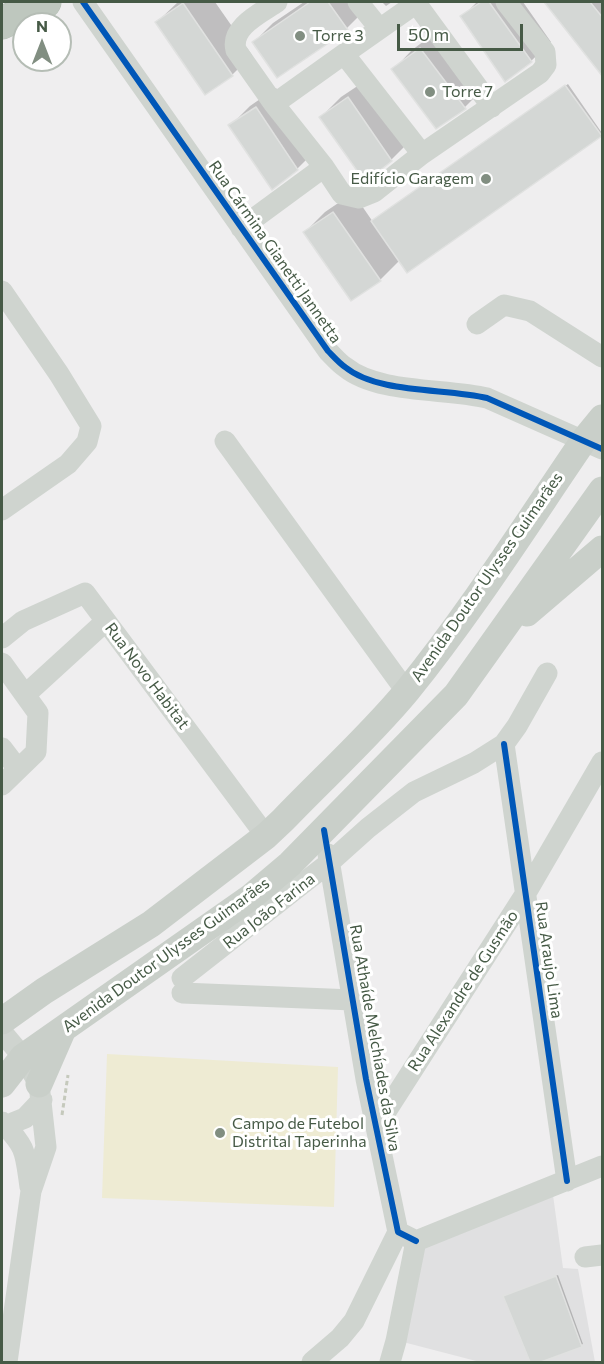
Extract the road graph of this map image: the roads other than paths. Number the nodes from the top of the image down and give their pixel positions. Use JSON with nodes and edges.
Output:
{"nodes":[{"id":1,"x":45,"y":2,"type":"edge"},
{"id":2,"x":83,"y":2,"type":"edge"},
{"id":3,"x":277,"y":2,"type":"edge"},
{"id":4,"x":358,"y":2,"type":"edge"},
{"id":5,"x":417,"y":2,"type":"edge"},
{"id":6,"x":506,"y":2,"type":"edge"},
{"id":7,"x":2,"y":23,"type":"edge"},
{"id":8,"x":379,"y":28,"type":"junction"},
{"id":9,"x":344,"y":54,"type":"junction"},
{"id":10,"x":274,"y":104,"type":"junction"},
{"id":11,"x":492,"y":107,"type":"junction"},
{"id":12,"x":422,"y":154,"type":"junction"},
{"id":13,"x":324,"y":167,"type":"junction"},
{"id":14,"x":241,"y":228,"type":"junction"},
{"id":15,"x":2,"y":291,"type":"edge"},
{"id":16,"x":477,"y":324,"type":"dead end"},
{"id":17,"x":603,"y":357,"type":"edge"},
{"id":18,"x":603,"y":418,"type":"edge"},
{"id":19,"x":225,"y":441,"type":"dead end"},
{"id":20,"x":593,"y":445,"type":"edge"},
{"id":21,"x":603,"y":490,"type":"edge"},
{"id":22,"x":2,"y":510,"type":"edge"},
{"id":23,"x":603,"y":549,"type":"edge"},
{"id":24,"x":106,"y":621,"type":"junction"},
{"id":25,"x":499,"y":637,"type":"junction"},
{"id":26,"x":2,"y":638,"type":"edge"},
{"id":27,"x":2,"y":663,"type":"edge"},
{"id":28,"x":547,"y":673,"type":"dead end"},
{"id":29,"x":406,"y":691,"type":"junction"},
{"id":30,"x":25,"y":695,"type":"junction"},
{"id":31,"x":504,"y":744,"type":"junction"},
{"id":32,"x":2,"y":748,"type":"edge"},
{"id":33,"x":603,"y":762,"type":"edge"},
{"id":34,"x":18,"y":769,"type":"junction"},
{"id":35,"x":2,"y":785,"type":"edge"},
{"id":36,"x":324,"y":830,"type":"junction"},
{"id":37,"x":266,"y":836,"type":"junction"},
{"id":38,"x":329,"y":863,"type":"junction"},
{"id":39,"x":526,"y":893,"type":"junction"},
{"id":40,"x":353,"y":1000,"type":"junction"},
{"id":41,"x":2,"y":1021,"type":"edge"},
{"id":42,"x":63,"y":1029,"type":"junction"},
{"id":43,"x":2,"y":1032,"type":"edge"},
{"id":44,"x":23,"y":1057,"type":"junction"},
{"id":45,"x":2,"y":1084,"type":"edge"},
{"id":46,"x":41,"y":1092,"type":"junction"},
{"id":47,"x":3,"y":1124,"type":"edge"},
{"id":48,"x":376,"y":1127,"type":"junction"},
{"id":49,"x":603,"y":1166,"type":"edge"},
{"id":50,"x":567,"y":1180,"type":"junction"},
{"id":51,"x":31,"y":1191,"type":"junction"},
{"id":52,"x":407,"y":1236,"type":"junction"},
{"id":53,"x":7,"y":1362,"type":"edge"},
{"id":54,"x":312,"y":1362,"type":"edge"},
{"id":55,"x":390,"y":1362,"type":"edge"}],
"edges":[{"from":1,"to":7,"type":"highway"},
{"from":2,"to":14,"type":"street","name":"Rua Cármina Gianetti Jannetta"},
{"from":3,"to":10,"type":"street"},
{"from":4,"to":8,"type":"street"},
{"from":5,"to":8,"type":"street"},
{"from":5,"to":11,"type":"street"},
{"from":6,"to":11,"type":"street"},
{"from":8,"to":9,"type":"street"},
{"from":9,"to":10,"type":"street"},
{"from":9,"to":12,"type":"street"},
{"from":10,"to":13,"type":"street"},
{"from":11,"to":12,"type":"street"},
{"from":12,"to":13,"type":"street"},
{"from":13,"to":14,"type":"street"},
{"from":14,"to":20,"type":"street","name":"Rua Cármina Gianetti Jannetta"},
{"from":15,"to":22,"type":"street"},
{"from":16,"to":17,"type":"street"},
{"from":18,"to":20,"type":"main road","name":"Avenida Doutor Ulysses Guimarães"},
{"from":19,"to":29,"type":"street"},
{"from":20,"to":29,"type":"main road","name":"Avenida Doutor Ulysses Guimarães"},
{"from":21,"to":25,"type":"main road","name":"Avenida Doutor Ulysses Guimarães"},
{"from":23,"to":25,"type":"main road"},
{"from":24,"to":26,"type":"street","name":"Rua Novo Habitat"},
{"from":24,"to":30,"type":"street"},
{"from":24,"to":37,"type":"street","name":"Rua Novo Habitat"},
{"from":25,"to":36,"type":"main road","name":"Avenida Doutor Ulysses Guimarães"},
{"from":27,"to":30,"type":"street"},
{"from":28,"to":31,"type":"street"},
{"from":29,"to":37,"type":"main road","name":"Avenida Doutor Ulysses Guimarães"},
{"from":30,"to":34,"type":"street"},
{"from":31,"to":38,"type":"street","name":"Rua João Farina"},
{"from":31,"to":39,"type":"street","name":"Rua Araujo Lima"},
{"from":32,"to":34,"type":"street"},
{"from":33,"to":39,"type":"street","name":"Rua Alexandre de Gusmão"},
{"from":34,"to":35,"type":"street"},
{"from":36,"to":38,"type":"street","name":"Rua Athaíde Melchíades da Silva"},
{"from":36,"to":42,"type":"main road","name":"Avenida Doutor Ulysses Guimarães"},
{"from":37,"to":41,"type":"main road","name":"Avenida Doutor Ulysses Guimarães"},
{"from":38,"to":40,"type":"street","name":"Rua Athaíde Melchíades da Silva"},
{"from":38,"to":40,"type":"street","name":"Rua João Farina"},
{"from":39,"to":48,"type":"street","name":"Rua Alexandre de Gusmão"},
{"from":39,"to":50,"type":"street","name":"Rua Araujo Lima"},
{"from":40,"to":48,"type":"street","name":"Rua Athaíde Melchíades da Silva"},
{"from":42,"to":44,"type":"main road","name":"Avenida Doutor Ulysses Guimarães"},
{"from":42,"to":46,"type":"main road"},
{"from":43,"to":44,"type":"street"},
{"from":44,"to":45,"type":"main road","name":"Avenida Doutor Ulysses Guimarães"},
{"from":44,"to":46,"type":"street"},
{"from":46,"to":47,"type":"street"},
{"from":46,"to":51,"type":"street"},
{"from":47,"to":51,"type":"street"},
{"from":48,"to":52,"type":"street","name":"Rua Athaíde Melchíades da Silva"},
{"from":49,"to":50,"type":"street"},
{"from":50,"to":52,"type":"street"},
{"from":51,"to":53,"type":"street"},
{"from":52,"to":54,"type":"street"},
{"from":52,"to":55,"type":"street"}]}
